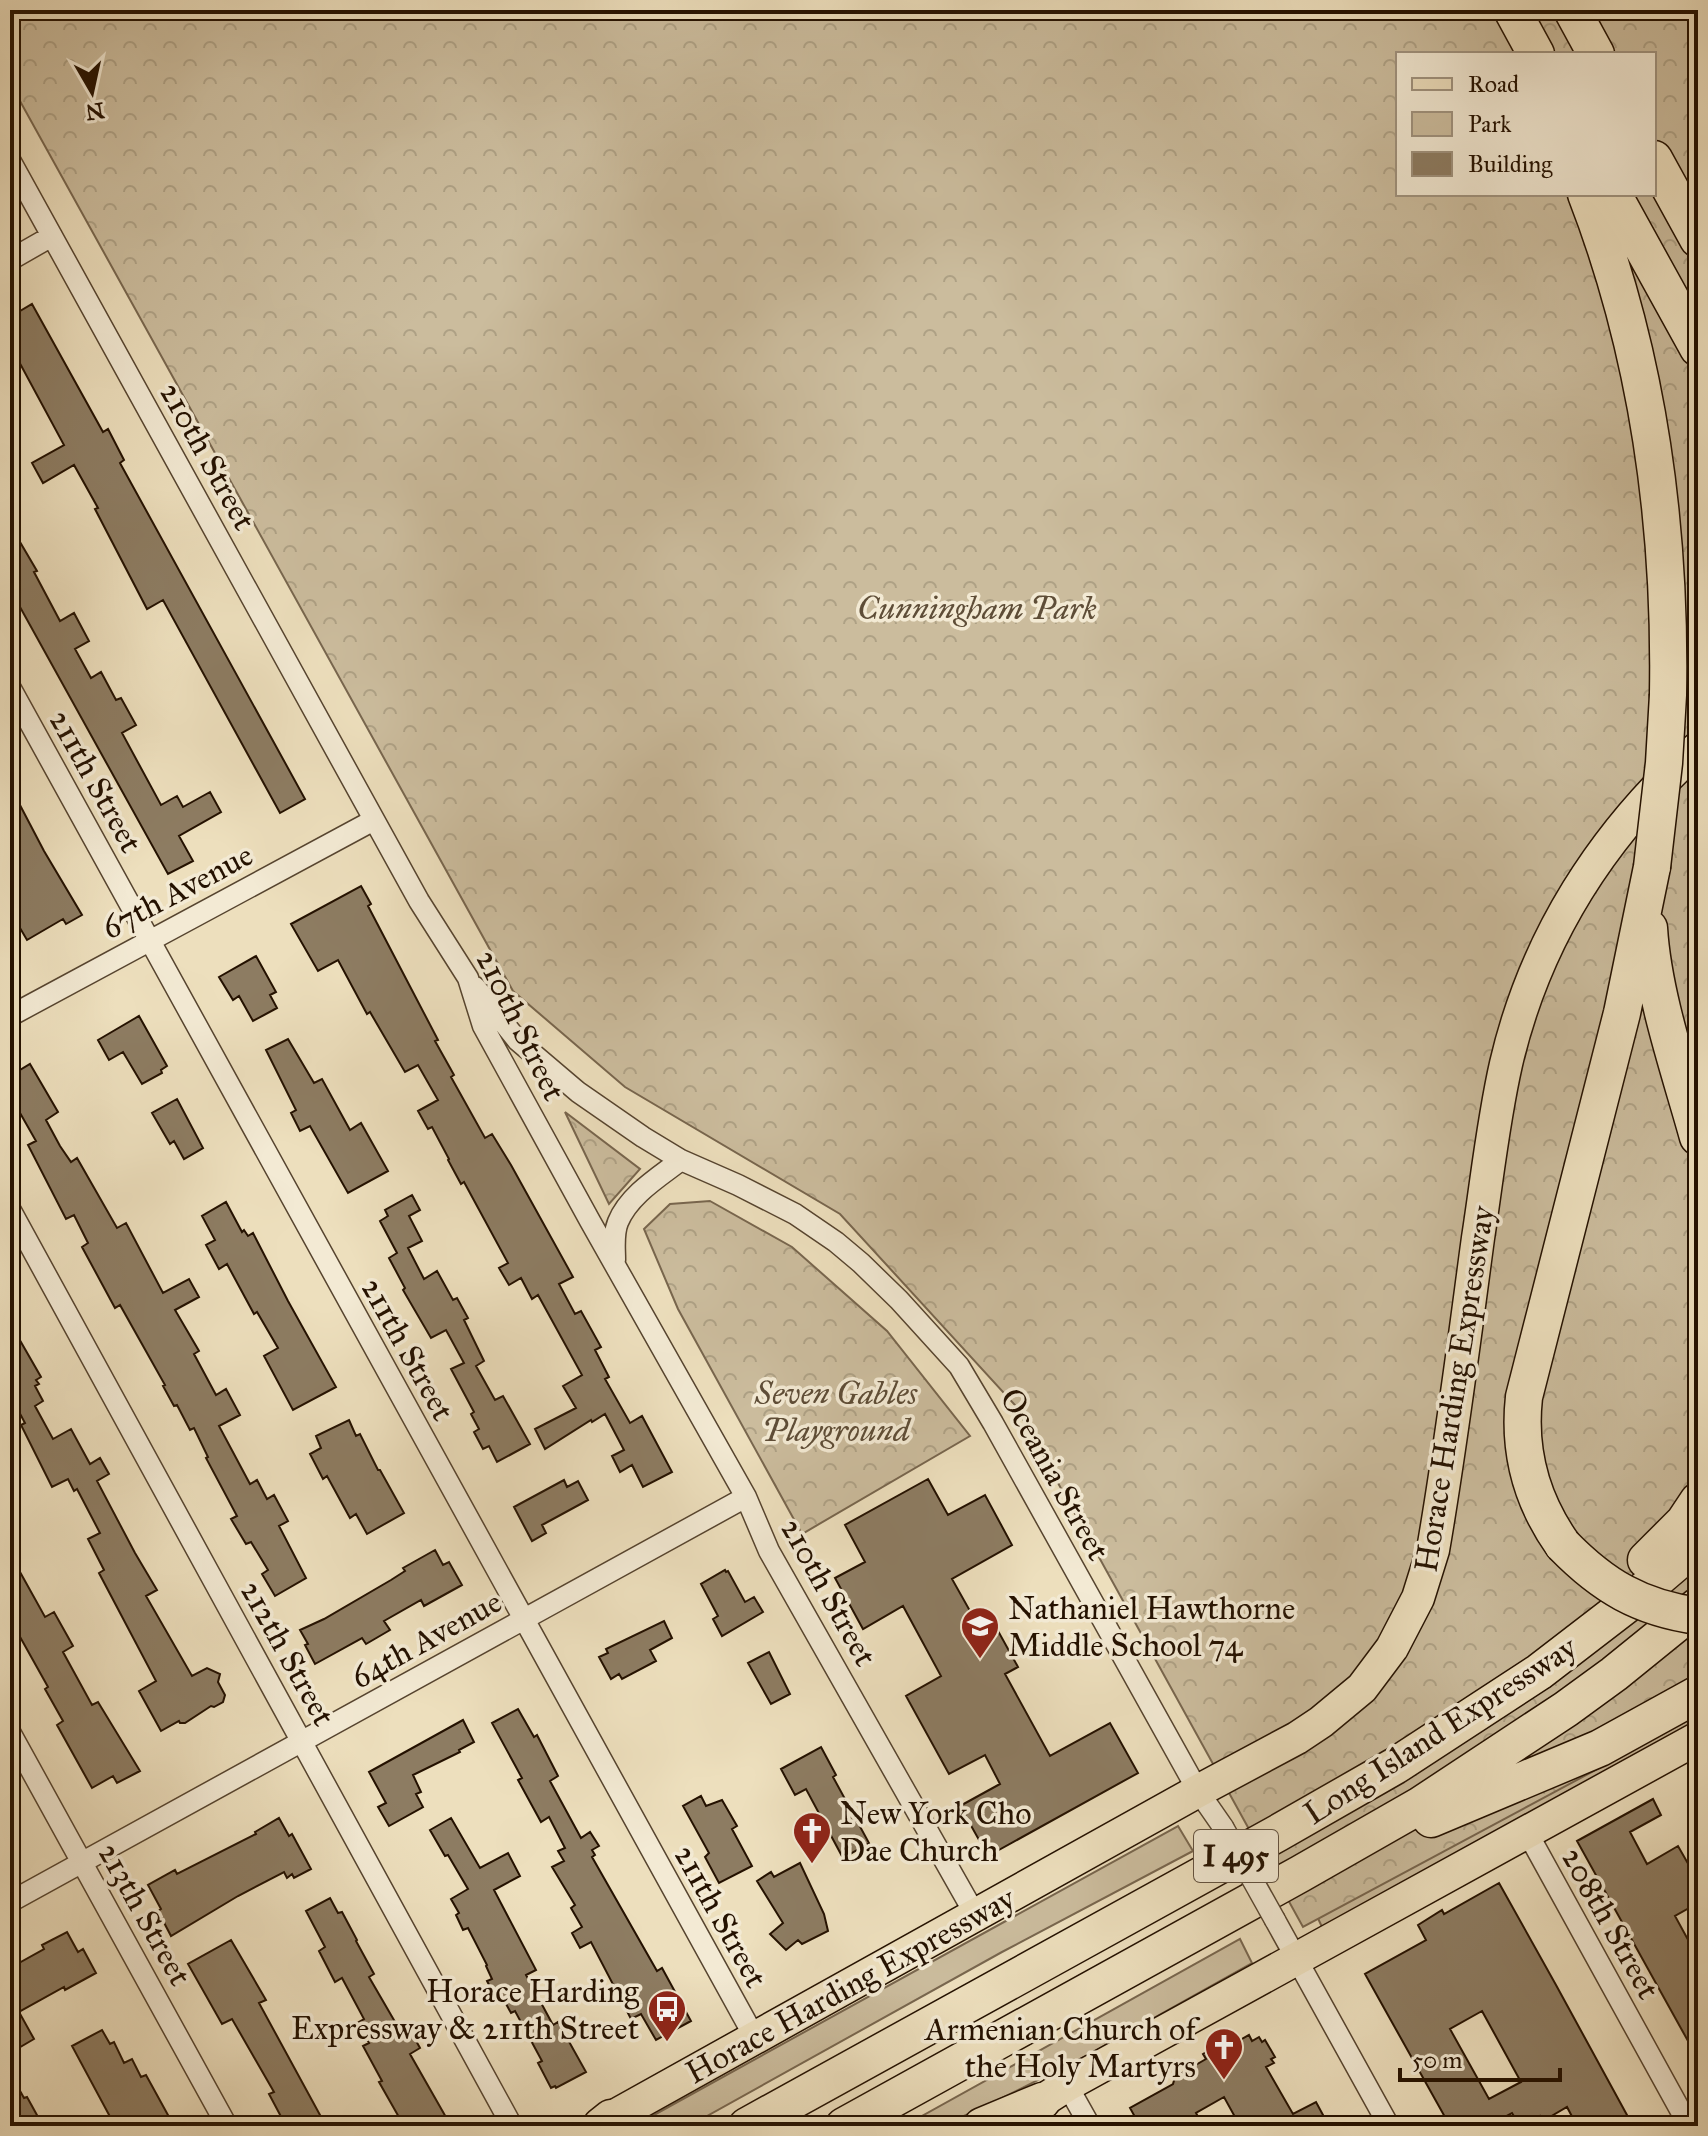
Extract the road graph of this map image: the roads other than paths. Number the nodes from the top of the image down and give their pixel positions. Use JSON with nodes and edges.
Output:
{"nodes":[{"id":1,"x":1506,"y":10,"type":"edge"},
{"id":2,"x":1512,"y":10,"type":"edge"},
{"id":3,"x":1572,"y":10,"type":"edge"},
{"id":4,"x":1524,"y":52,"type":"edge"},
{"id":5,"x":1535,"y":52,"type":"edge"},
{"id":6,"x":1595,"y":52,"type":"edge"},
{"id":7,"x":10,"y":160,"type":"edge"},
{"id":8,"x":1656,"y":163,"type":"edge"},
{"id":9,"x":1587,"y":196,"type":"edge"},
{"id":10,"x":1614,"y":196,"type":"edge"},
{"id":11,"x":1692,"y":227,"type":"edge"},
{"id":12,"x":52,"y":236,"type":"junction"},
{"id":13,"x":10,"y":260,"type":"edge"},
{"id":14,"x":1698,"y":348,"type":"edge"},
{"id":15,"x":10,"y":687,"type":"edge"},
{"id":16,"x":1698,"y":748,"type":"edge"},
{"id":17,"x":374,"y":820,"type":"junction"},
{"id":18,"x":1652,"y":867,"type":"junction"},
{"id":19,"x":149,"y":939,"type":"junction"},
{"id":20,"x":468,"y":978,"type":"junction"},
{"id":21,"x":10,"y":1016,"type":"edge"},
{"id":22,"x":1698,"y":1137,"type":"edge"},
{"id":23,"x":681,"y":1160,"type":"junction"},
{"id":24,"x":10,"y":1209,"type":"edge"},
{"id":25,"x":615,"y":1264,"type":"junction"},
{"id":26,"x":746,"y":1497,"type":"junction"},
{"id":27,"x":1698,"y":1501,"type":"edge"},
{"id":28,"x":1698,"y":1544,"type":"edge"},
{"id":29,"x":1698,"y":1606,"type":"edge"},
{"id":30,"x":1698,"y":1616,"type":"edge"},
{"id":31,"x":523,"y":1620,"type":"junction"},
{"id":32,"x":1698,"y":1694,"type":"edge"},
{"id":33,"x":10,"y":1732,"type":"edge"},
{"id":34,"x":1445,"y":1735,"type":"junction"},
{"id":35,"x":1698,"y":1738,"type":"edge"},
{"id":36,"x":302,"y":1741,"type":"junction"},
{"id":37,"x":1198,"y":1791,"type":"junction"},
{"id":38,"x":1527,"y":1832,"type":"junction"},
{"id":39,"x":82,"y":1863,"type":"junction"},
{"id":40,"x":1300,"y":1874,"type":"junction"},
{"id":41,"x":10,"y":1902,"type":"edge"},
{"id":42,"x":976,"y":1916,"type":"junction"},
{"id":43,"x":1297,"y":1959,"type":"junction"},
{"id":44,"x":755,"y":2038,"type":"junction"},
{"id":45,"x":1054,"y":2093,"type":"junction"},
{"id":46,"x":606,"y":2122,"type":"edge"},
{"id":47,"x":227,"y":2126,"type":"edge"},
{"id":48,"x":512,"y":2126,"type":"edge"},
{"id":49,"x":747,"y":2126,"type":"edge"},
{"id":50,"x":844,"y":2126,"type":"edge"},
{"id":51,"x":982,"y":2126,"type":"edge"},
{"id":52,"x":1090,"y":2126,"type":"edge"},
{"id":53,"x":1389,"y":2126,"type":"edge"},
{"id":54,"x":1689,"y":2126,"type":"edge"}],
"edges":[{"from":1,"to":4,"type":"highway"},
{"from":2,"to":5,"type":"highway"},
{"from":3,"to":6,"type":"highway"},
{"from":7,"to":12,"type":"street","name":"210th Street"},
{"from":8,"to":11,"type":"highway"},
{"from":9,"to":18,"type":"highway","bridge":true},
{"from":10,"to":14,"type":"highway"},
{"from":12,"to":13,"type":"street"},
{"from":12,"to":17,"type":"street","name":"210th Street"},
{"from":15,"to":19,"type":"street","name":"211th Street"},
{"from":16,"to":37,"type":"main road","name":"Horace Harding Expressway"},
{"from":17,"to":19,"type":"street","name":"67th Avenue"},
{"from":17,"to":20,"type":"street","name":"210th Street"},
{"from":18,"to":22,"type":"highway"},
{"from":18,"to":30,"type":"highway","bridge":true},
{"from":19,"to":21,"type":"street","name":"67th Avenue"},
{"from":19,"to":31,"type":"street","name":"211th Street"},
{"from":20,"to":23,"type":"street","name":"Oceania Street"},
{"from":20,"to":25,"type":"street","name":"210th Street"},
{"from":23,"to":25,"type":"street"},
{"from":23,"to":37,"type":"street","name":"Oceania Street"},
{"from":24,"to":36,"type":"street","name":"212th Street"},
{"from":25,"to":26,"type":"street","name":"210th Street"},
{"from":26,"to":31,"type":"street","name":"64th Avenue"},
{"from":26,"to":42,"type":"street","name":"210th Street"},
{"from":27,"to":34,"type":"highway"},
{"from":28,"to":34,"type":"highway","name":"Long Island Expressway","number":"I 495"},
{"from":29,"to":40,"type":"highway","name":"Long Island Expressway","number":"I 495"},
{"from":31,"to":36,"type":"street","name":"64th Avenue"},
{"from":31,"to":44,"type":"street","name":"211th Street"},
{"from":32,"to":40,"type":"highway"},
{"from":33,"to":39,"type":"street","name":"213th Street"},
{"from":34,"to":49,"type":"highway","name":"Long Island Expressway","number":"I 495"},
{"from":35,"to":38,"type":"main road"},
{"from":36,"to":39,"type":"street","name":"64th Avenue"},
{"from":36,"to":48,"type":"street","name":"212th Street"},
{"from":37,"to":42,"type":"main road","name":"Horace Harding Expressway"},
{"from":37,"to":43,"type":"street","name":"Oceania Street","bridge":true},
{"from":38,"to":43,"type":"main road"},
{"from":38,"to":54,"type":"street","name":"208th Street"},
{"from":39,"to":41,"type":"street","name":"64th Avenue"},
{"from":39,"to":47,"type":"street","name":"213th Street"},
{"from":40,"to":50,"type":"highway","name":"Long Island Expressway","number":"I 495"},
{"from":42,"to":44,"type":"main road","name":"Horace Harding Expressway"},
{"from":43,"to":45,"type":"main road"},
{"from":43,"to":53,"type":"street","name":"Oceania Street"},
{"from":44,"to":46,"type":"main road","name":"Horace Harding Expressway"},
{"from":45,"to":51,"type":"highway"},
{"from":45,"to":52,"type":"street"}]}
